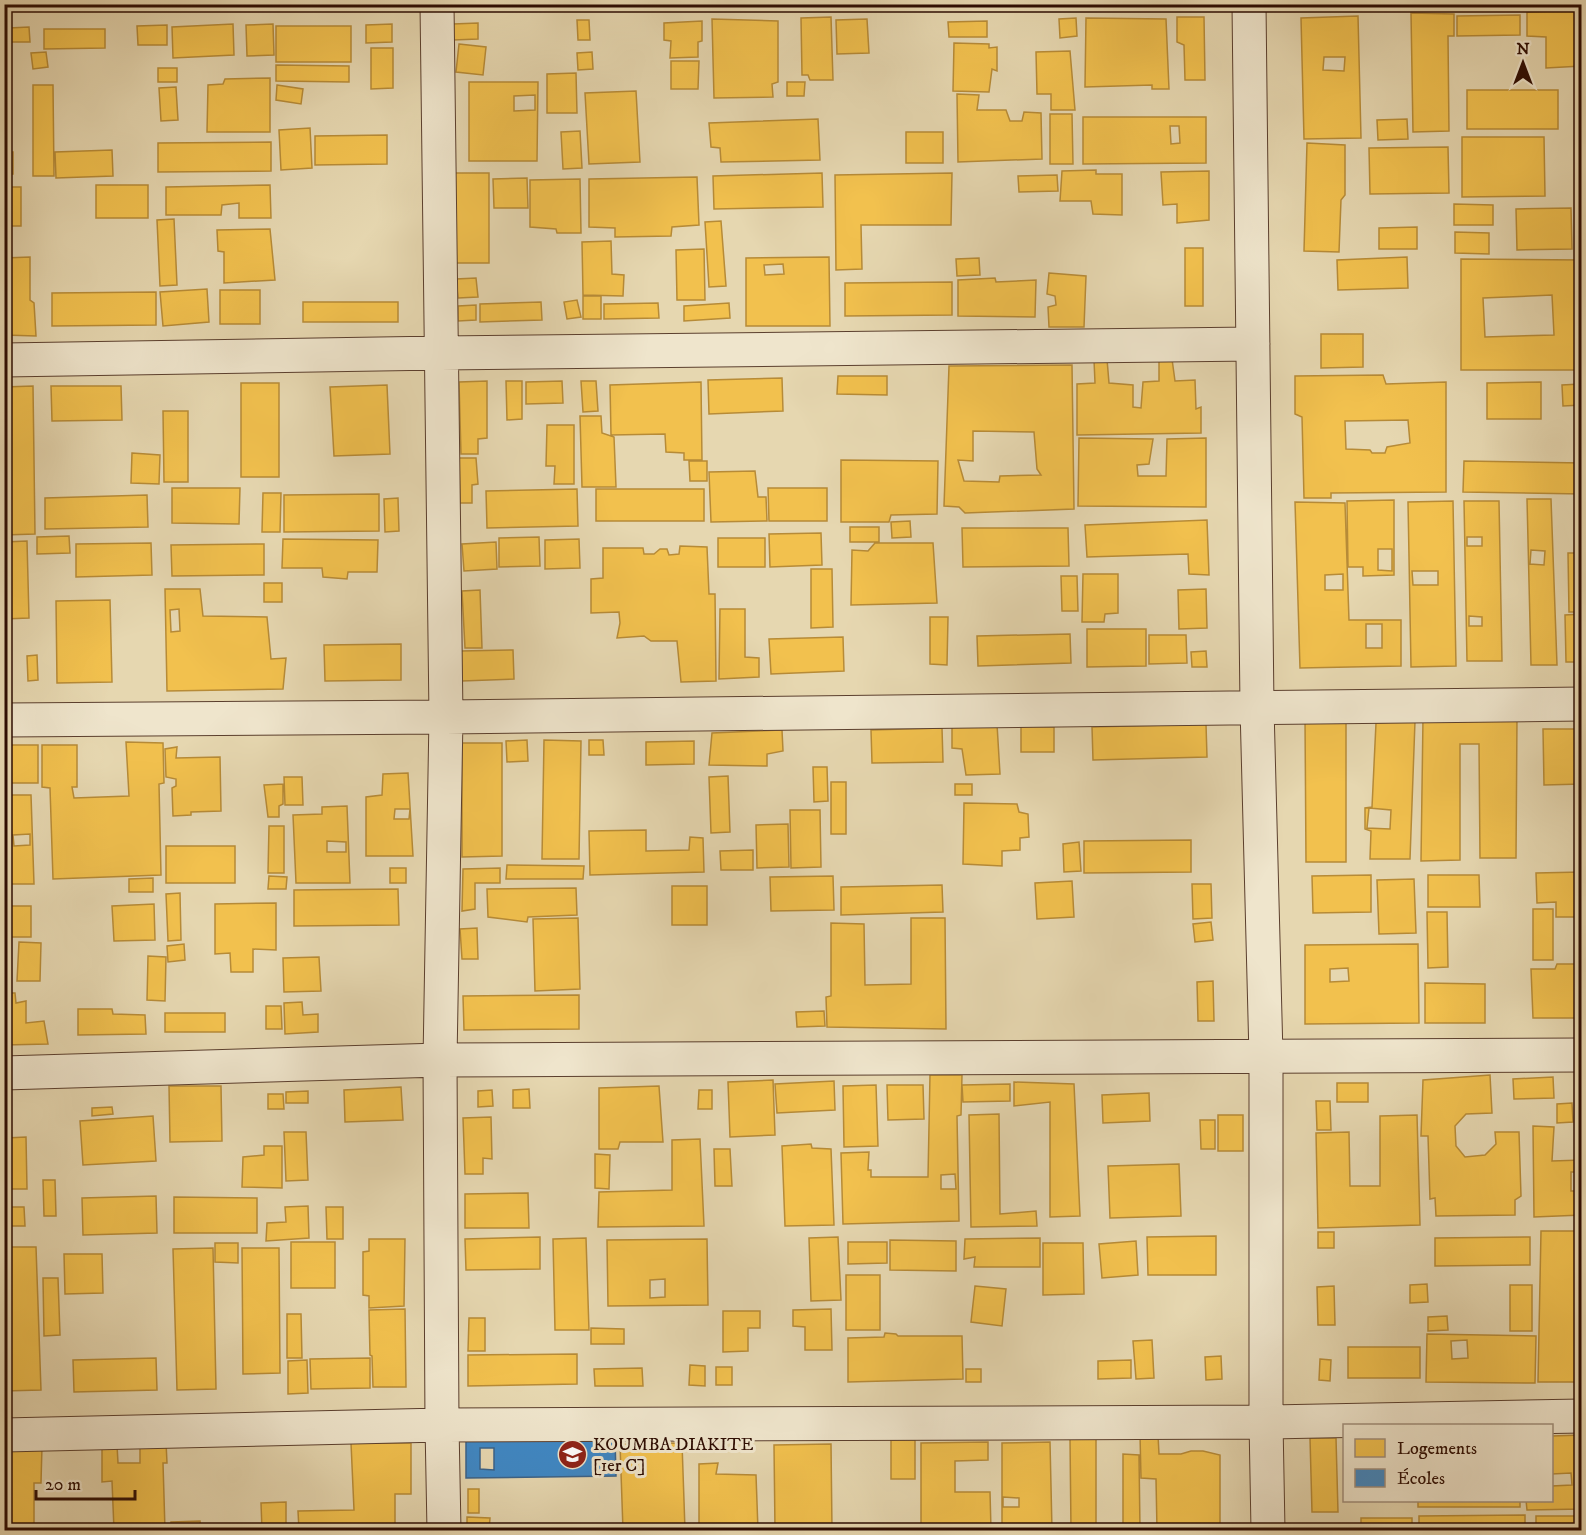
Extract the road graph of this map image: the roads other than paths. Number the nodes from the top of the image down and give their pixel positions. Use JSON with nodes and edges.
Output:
{"nodes":[{"id":1,"x":437,"y":4,"type":"edge"},
{"id":2,"x":1249,"y":4,"type":"edge"},
{"id":3,"x":1253,"y":344,"type":"junction"},
{"id":4,"x":441,"y":353,"type":"junction"},
{"id":5,"x":4,"y":360,"type":"edge"},
{"id":6,"x":1581,"y":704,"type":"edge"},
{"id":7,"x":1257,"y":707,"type":"junction"},
{"id":8,"x":446,"y":717,"type":"junction"},
{"id":9,"x":4,"y":720,"type":"edge"},
{"id":10,"x":1581,"y":1055,"type":"edge"},
{"id":11,"x":1266,"y":1056,"type":"junction"},
{"id":12,"x":440,"y":1060,"type":"junction"},
{"id":13,"x":4,"y":1073,"type":"edge"},
{"id":14,"x":1581,"y":1416,"type":"edge"},
{"id":15,"x":1266,"y":1422,"type":"junction"},
{"id":16,"x":442,"y":1425,"type":"junction"},
{"id":17,"x":4,"y":1435,"type":"edge"},
{"id":18,"x":444,"y":1530,"type":"edge"},
{"id":19,"x":1268,"y":1530,"type":"edge"}],
"edges":[{"from":1,"to":4,"type":"street"},
{"from":2,"to":3,"type":"street"},
{"from":3,"to":4,"type":"street"},
{"from":3,"to":7,"type":"street"},
{"from":4,"to":5,"type":"street"},
{"from":4,"to":8,"type":"street"},
{"from":6,"to":7,"type":"street"},
{"from":7,"to":8,"type":"street"},
{"from":7,"to":11,"type":"street"},
{"from":8,"to":9,"type":"street"},
{"from":8,"to":12,"type":"street"},
{"from":10,"to":11,"type":"street"},
{"from":11,"to":12,"type":"street"},
{"from":11,"to":15,"type":"street"},
{"from":12,"to":13,"type":"street"},
{"from":12,"to":16,"type":"street"},
{"from":14,"to":15,"type":"street"},
{"from":15,"to":16,"type":"street"},
{"from":15,"to":19,"type":"street"},
{"from":16,"to":17,"type":"street"},
{"from":16,"to":18,"type":"street"}]}
